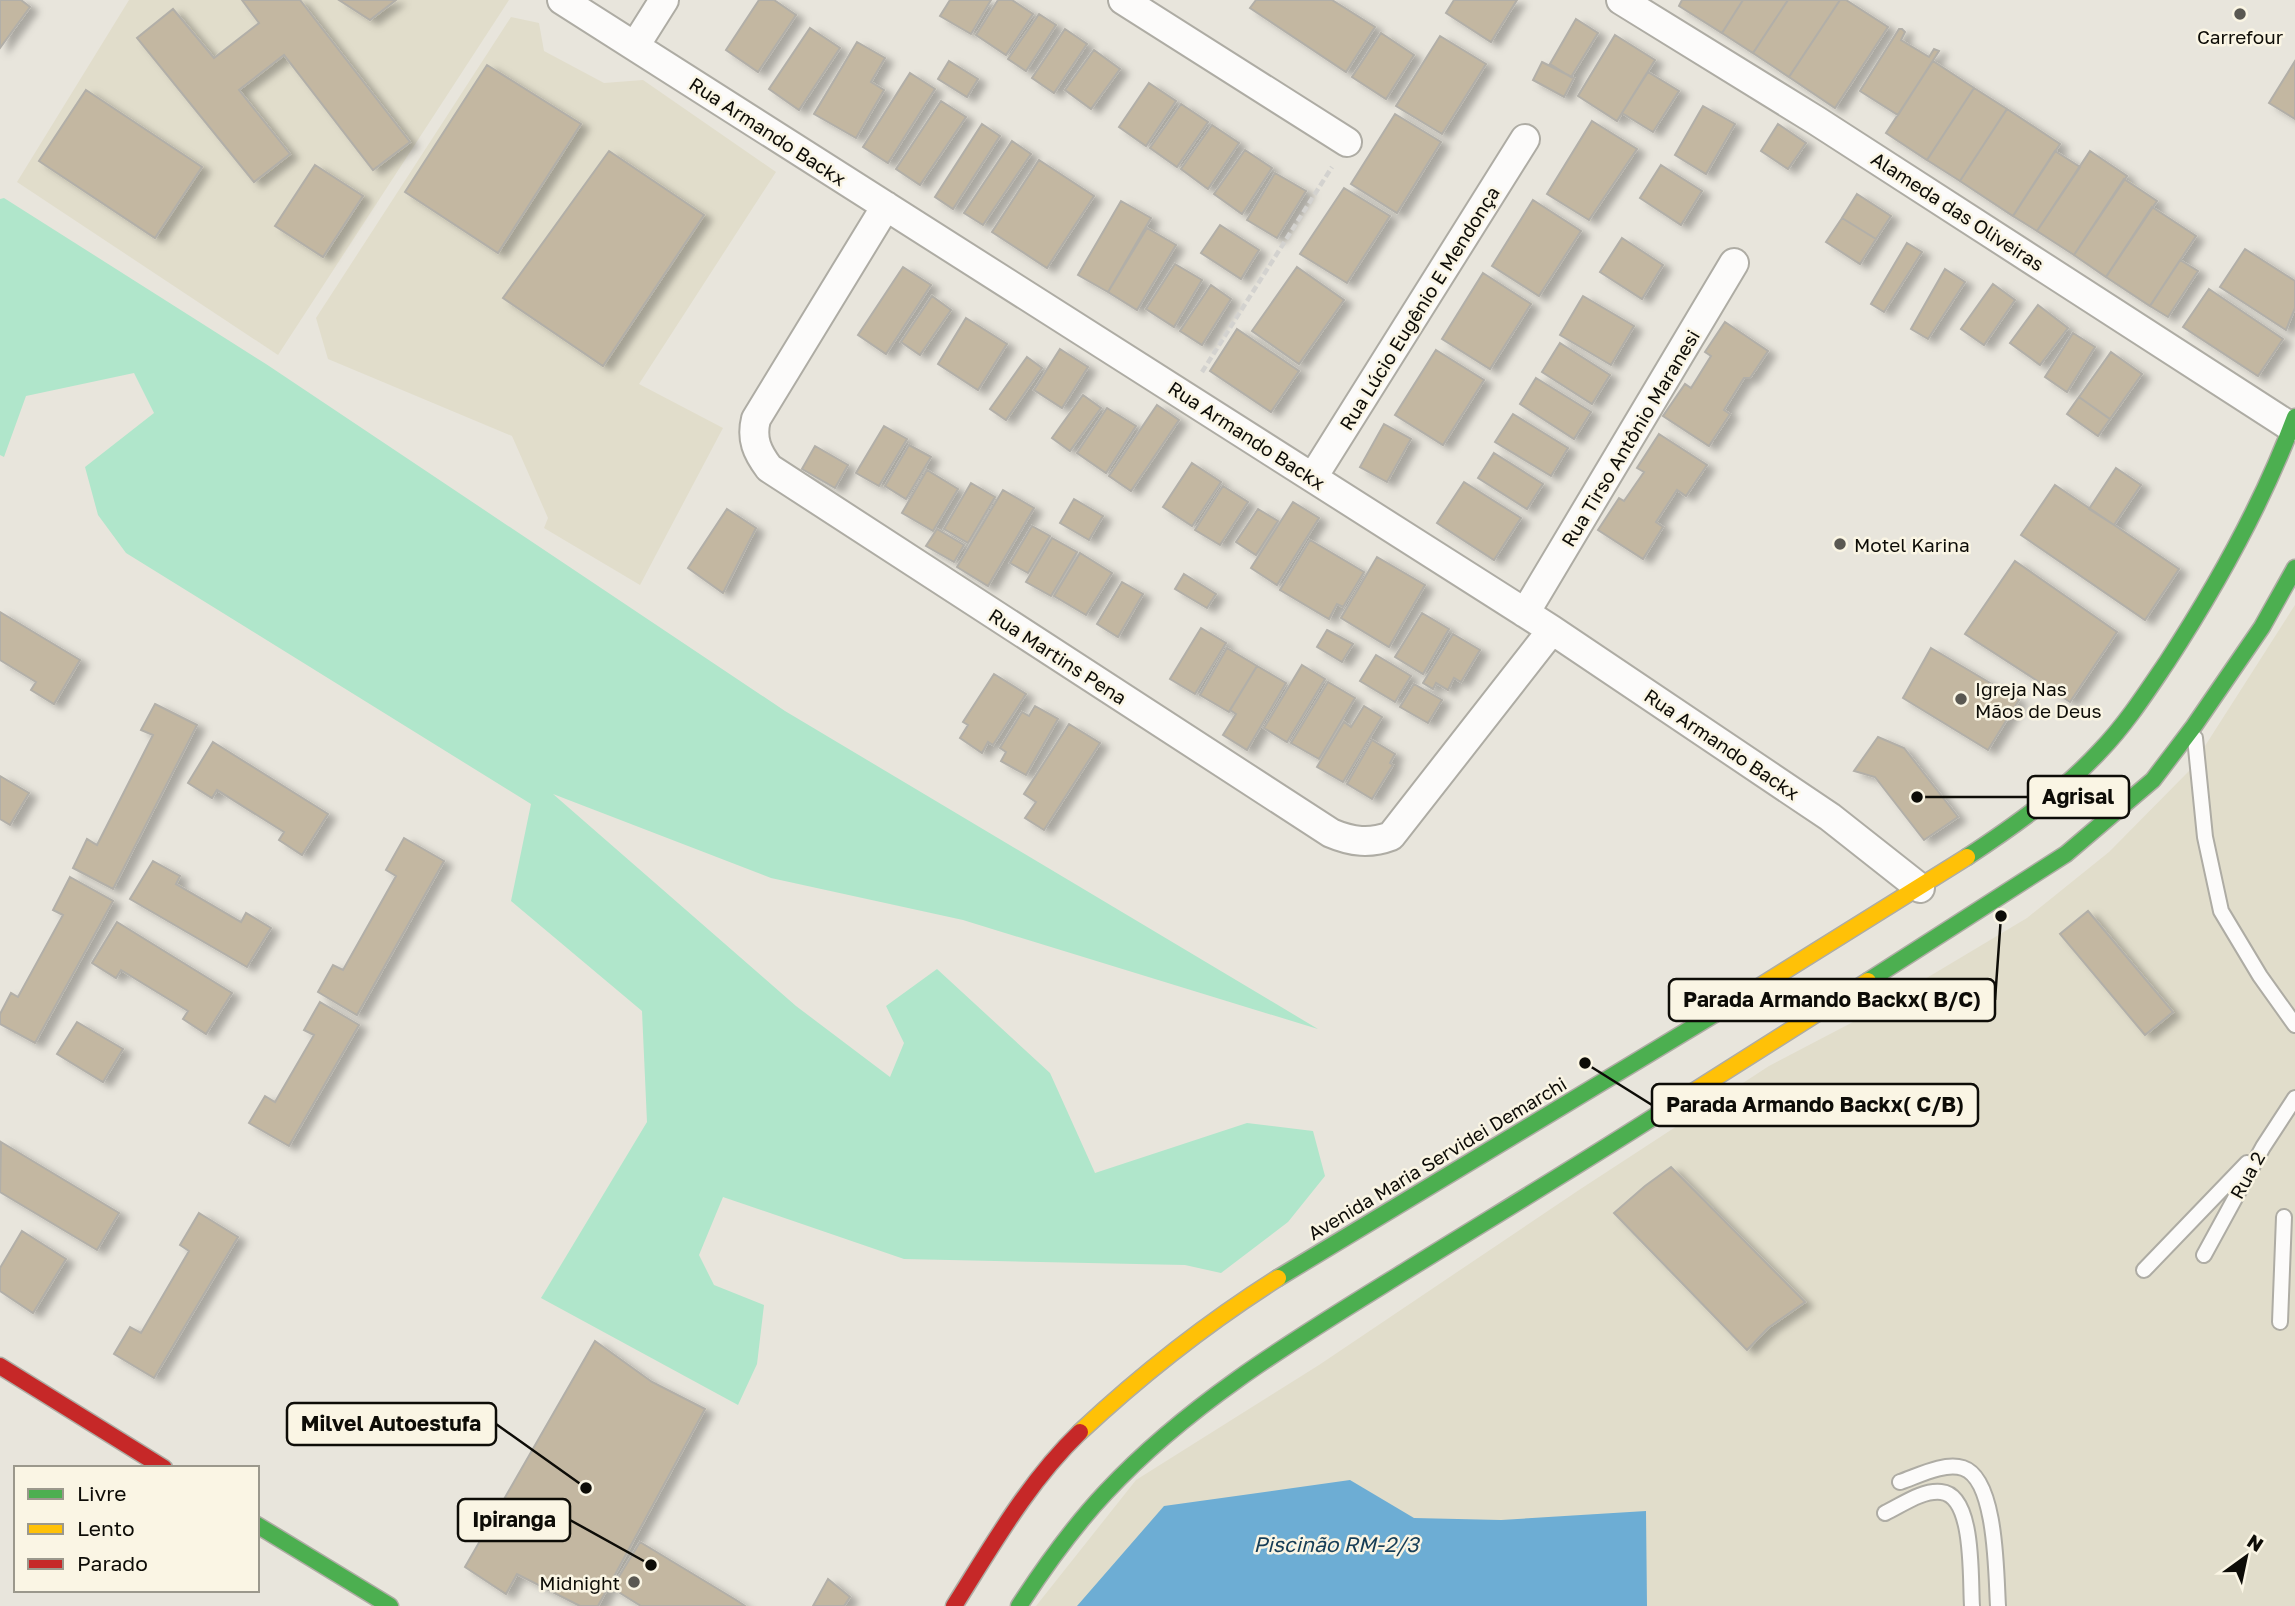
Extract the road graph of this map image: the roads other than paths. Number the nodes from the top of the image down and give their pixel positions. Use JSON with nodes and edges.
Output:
{"nodes":[{"id":1,"x":562,"y":0,"type":"edge"},
{"id":2,"x":664,"y":0,"type":"edge"},
{"id":3,"x":1123,"y":0,"type":"edge"},
{"id":4,"x":1621,"y":0,"type":"edge"},
{"id":5,"x":635,"y":46,"type":"junction"},
{"id":6,"x":1525,"y":139,"type":"dead end"},
{"id":7,"x":1347,"y":142,"type":"road end"},
{"id":8,"x":886,"y":206,"type":"junction"},
{"id":9,"x":1734,"y":263,"type":"dead end"},
{"id":10,"x":2293,"y":422,"type":"edge"},
{"id":11,"x":1313,"y":477,"type":"junction"},
{"id":12,"x":2295,"y":568,"type":"edge"},
{"id":13,"x":1525,"y":613,"type":"junction"},
{"id":14,"x":1552,"y":630,"type":"junction"},
{"id":15,"x":2194,"y":726,"type":"junction"},
{"id":16,"x":1920,"y":888,"type":"junction"},
{"id":17,"x":2295,"y":1025,"type":"edge"},
{"id":18,"x":2295,"y":1098,"type":"edge"},
{"id":19,"x":2263,"y":1147,"type":"junction"},
{"id":20,"x":2284,"y":1217,"type":"dead end"},
{"id":21,"x":2204,"y":1255,"type":"dead end"},
{"id":22,"x":2289,"y":1256,"type":"edge"},
{"id":23,"x":2144,"y":1270,"type":"dead end"},
{"id":24,"x":2280,"y":1322,"type":"dead end"},
{"id":25,"x":0,"y":1366,"type":"edge"},
{"id":26,"x":161,"y":1466,"type":"edge"},
{"id":27,"x":1900,"y":1482,"type":"dead end"},
{"id":28,"x":1885,"y":1513,"type":"dead end"},
{"id":29,"x":259,"y":1526,"type":"edge"},
{"id":30,"x":390,"y":1606,"type":"edge"},
{"id":31,"x":954,"y":1606,"type":"edge"},
{"id":32,"x":1018,"y":1606,"type":"edge"},
{"id":33,"x":1972,"y":1606,"type":"edge"},
{"id":34,"x":1997,"y":1606,"type":"edge"}],
"edges":[{"from":1,"to":5,"type":"street","name":"Rua Armando Backx"},
{"from":2,"to":5,"type":"street"},
{"from":3,"to":7,"type":"street"},
{"from":4,"to":10,"type":"street","name":"Alameda das Oliveiras"},
{"from":5,"to":8,"type":"street","name":"Rua Armando Backx"},
{"from":6,"to":11,"type":"street","name":"Rua Lúcio Eugênio E Mendonça"},
{"from":8,"to":11,"type":"street","name":"Rua Armando Backx"},
{"from":8,"to":14,"type":"street","name":"Rua Martins Pena"},
{"from":9,"to":13,"type":"street","name":"Rua Tirso Antônio Maranesi"},
{"from":10,"to":16,"type":"main road","name":"Avenida Maria Servidei Demarchi"},
{"from":11,"to":13,"type":"street","name":"Rua Armando Backx"},
{"from":12,"to":15,"type":"main road"},
{"from":13,"to":14,"type":"street","name":"Rua Armando Backx"},
{"from":14,"to":16,"type":"street","name":"Rua Armando Backx"},
{"from":15,"to":17,"type":"lane"},
{"from":15,"to":32,"type":"main road"},
{"from":16,"to":31,"type":"main road","name":"Avenida Maria Servidei Demarchi"},
{"from":18,"to":19,"type":"lane","name":"Rua 2"},
{"from":19,"to":21,"type":"lane","name":"Rua 2"},
{"from":19,"to":23,"type":"lane"},
{"from":20,"to":22,"type":"lane"},
{"from":22,"to":24,"type":"lane"},
{"from":25,"to":26,"type":"main road"},
{"from":27,"to":34,"type":"lane"},
{"from":28,"to":33,"type":"lane"},
{"from":29,"to":30,"type":"main road"}]}
